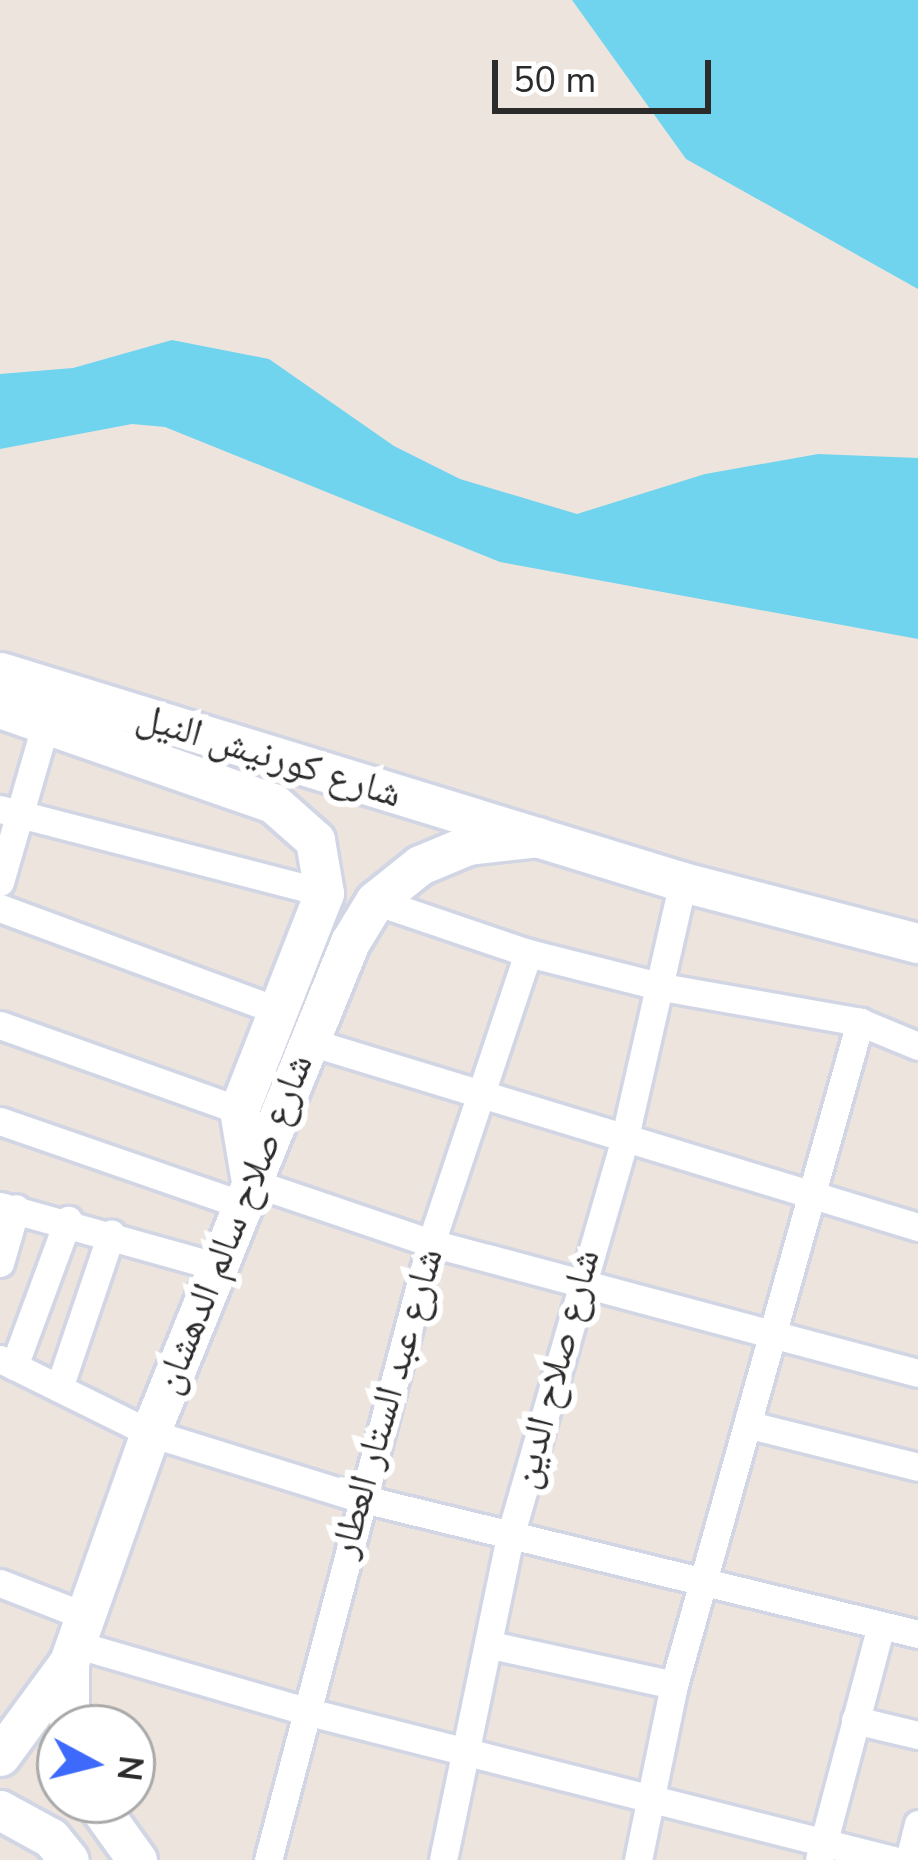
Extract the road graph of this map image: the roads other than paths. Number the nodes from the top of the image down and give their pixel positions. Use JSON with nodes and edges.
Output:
{"nodes":[{"id":1,"x":0,"y":672,"type":"edge"},
{"id":2,"x":0,"y":708,"type":"edge"},
{"id":3,"x":46,"y":723,"type":"junction"},
{"id":4,"x":13,"y":812,"type":"edge"},
{"id":5,"x":538,"y":837,"type":"junction"},
{"id":6,"x":0,"y":881,"type":"edge"},
{"id":7,"x":682,"y":882,"type":"junction"},
{"id":8,"x":324,"y":893,"type":"junction"},
{"id":9,"x":376,"y":901,"type":"junction"},
{"id":10,"x":0,"y":908,"type":"edge"},
{"id":11,"x":918,"y":943,"type":"edge"},
{"id":12,"x":528,"y":953,"type":"junction"},
{"id":13,"x":662,"y":987,"type":"junction"},
{"id":14,"x":278,"y":1011,"type":"junction"},
{"id":15,"x":860,"y":1022,"type":"junction"},
{"id":16,"x":0,"y":1024,"type":"edge"},
{"id":17,"x":307,"y":1041,"type":"junction"},
{"id":18,"x":918,"y":1046,"type":"edge"},
{"id":19,"x":479,"y":1096,"type":"junction"},
{"id":20,"x":239,"y":1110,"type":"junction"},
{"id":21,"x":0,"y":1121,"type":"edge"},
{"id":22,"x":625,"y":1141,"type":"junction"},
{"id":23,"x":247,"y":1194,"type":"junction"},
{"id":24,"x":808,"y":1198,"type":"junction"},
{"id":25,"x":8,"y":1207,"type":"edge"},
{"id":26,"x":68,"y":1220,"type":"junction"},
{"id":27,"x":918,"y":1228,"type":"edge"},
{"id":28,"x":111,"y":1234,"type":"junction"},
{"id":29,"x":431,"y":1243,"type":"junction"},
{"id":30,"x":0,"y":1263,"type":"edge"},
{"id":31,"x":218,"y":1267,"type":"junction"},
{"id":32,"x":578,"y":1280,"type":"junction"},
{"id":33,"x":772,"y":1335,"type":"junction"},
{"id":34,"x":7,"y":1363,"type":"edge"},
{"id":35,"x":918,"y":1373,"type":"edge"},
{"id":36,"x":58,"y":1388,"type":"junction"},
{"id":37,"x":750,"y":1425,"type":"junction"},
{"id":38,"x":150,"y":1433,"type":"junction"},
{"id":39,"x":918,"y":1467,"type":"edge"},
{"id":40,"x":358,"y":1498,"type":"junction"},
{"id":41,"x":509,"y":1540,"type":"junction"},
{"id":42,"x":0,"y":1583,"type":"edge"},
{"id":43,"x":702,"y":1583,"type":"junction"},
{"id":44,"x":906,"y":1625,"type":"edge"},
{"id":45,"x":76,"y":1641,"type":"junction"},
{"id":46,"x":491,"y":1645,"type":"junction"},
{"id":47,"x":674,"y":1685,"type":"junction"},
{"id":48,"x":71,"y":1704,"type":"edge"},
{"id":49,"x":304,"y":1712,"type":"junction"},
{"id":50,"x":855,"y":1720,"type":"junction"},
{"id":51,"x":918,"y":1736,"type":"edge"},
{"id":52,"x":466,"y":1753,"type":"junction"},
{"id":53,"x":0,"y":1756,"type":"edge"},
{"id":54,"x":647,"y":1798,"type":"junction"},
{"id":55,"x":0,"y":1810,"type":"edge"},
{"id":56,"x":111,"y":1824,"type":"edge"},
{"id":57,"x":918,"y":1824,"type":"edge"},
{"id":58,"x":821,"y":1849,"type":"edge"},
{"id":59,"x":69,"y":1860,"type":"edge"},
{"id":60,"x":137,"y":1860,"type":"edge"},
{"id":61,"x":268,"y":1860,"type":"edge"},
{"id":62,"x":443,"y":1860,"type":"edge"},
{"id":63,"x":638,"y":1860,"type":"edge"},
{"id":64,"x":892,"y":1860,"type":"edge"},
{"id":65,"x":909,"y":1860,"type":"edge"}],
"edges":[{"from":1,"to":5,"type":"main road","name":"شارع كورنيش النيل"},
{"from":2,"to":3,"type":"main road","name":"شارع كورنيش النيل"},
{"from":3,"to":4,"type":"street"},
{"from":3,"to":8,"type":"main road","name":"شارع كورنيش النيل"},
{"from":4,"to":6,"type":"street"},
{"from":4,"to":8,"type":"street"},
{"from":5,"to":7,"type":"main road","name":"شارع كورنيش النيل"},
{"from":5,"to":9,"type":"main road","name":"شارع صلاح سالم الدهشان"},
{"from":7,"to":11,"type":"main road","name":"شارع كورنيش النيل"},
{"from":7,"to":13,"type":"street","name":"شارع صلاح الدين"},
{"from":8,"to":14,"type":"main road"},
{"from":9,"to":12,"type":"street"},
{"from":9,"to":17,"type":"main road","name":"شارع صلاح سالم الدهشان"},
{"from":10,"to":14,"type":"street"},
{"from":12,"to":13,"type":"street"},
{"from":12,"to":19,"type":"street","name":"شارع عبد الستار العطار"},
{"from":13,"to":15,"type":"street"},
{"from":13,"to":22,"type":"street","name":"شارع صلاح الدين"},
{"from":14,"to":20,"type":"main road"},
{"from":15,"to":18,"type":"street"},
{"from":15,"to":24,"type":"street"},
{"from":16,"to":20,"type":"street"},
{"from":17,"to":19,"type":"street"},
{"from":17,"to":23,"type":"main road","name":"شارع صلاح سالم الدهشان"},
{"from":19,"to":22,"type":"street"},
{"from":19,"to":29,"type":"street","name":"شارع عبد الستار العطار"},
{"from":20,"to":23,"type":"main road"},
{"from":21,"to":23,"type":"street"},
{"from":22,"to":24,"type":"street"},
{"from":22,"to":32,"type":"street","name":"شارع صلاح الدين"},
{"from":23,"to":29,"type":"street"},
{"from":23,"to":31,"type":"main road","name":"شارع صلاح سالم الدهشان"},
{"from":24,"to":27,"type":"street"},
{"from":24,"to":33,"type":"street"},
{"from":25,"to":26,"type":"street"},
{"from":25,"to":30,"type":"street"},
{"from":26,"to":28,"type":"street"},
{"from":26,"to":34,"type":"street"},
{"from":28,"to":31,"type":"street"},
{"from":28,"to":36,"type":"street"},
{"from":29,"to":32,"type":"street"},
{"from":29,"to":40,"type":"street","name":"شارع عبد الستار العطار"},
{"from":31,"to":38,"type":"main road","name":"شارع صلاح سالم الدهشان"},
{"from":32,"to":33,"type":"street"},
{"from":32,"to":41,"type":"street","name":"شارع صلاح الدين"},
{"from":33,"to":35,"type":"street"},
{"from":33,"to":37,"type":"street"},
{"from":34,"to":36,"type":"street"},
{"from":36,"to":38,"type":"street"},
{"from":37,"to":39,"type":"street"},
{"from":37,"to":43,"type":"street"},
{"from":38,"to":40,"type":"street"},
{"from":38,"to":45,"type":"main road","name":"شارع صلاح سالم الدهشان"},
{"from":40,"to":41,"type":"street"},
{"from":40,"to":49,"type":"street","name":"شارع عبد الستار العطار"},
{"from":41,"to":43,"type":"street"},
{"from":41,"to":46,"type":"street","name":"شارع صلاح الدين"},
{"from":42,"to":45,"type":"street"},
{"from":43,"to":44,"type":"street"},
{"from":43,"to":47,"type":"street"},
{"from":44,"to":50,"type":"street"},
{"from":45,"to":48,"type":"main road","name":"شارع صلاح سالم الدهشان"},
{"from":45,"to":49,"type":"street"},
{"from":45,"to":53,"type":"main road"},
{"from":46,"to":47,"type":"street"},
{"from":46,"to":52,"type":"street","name":"شارع صلاح الدين"},
{"from":47,"to":54,"type":"street"},
{"from":49,"to":52,"type":"street"},
{"from":49,"to":61,"type":"street","name":"شارع عبد الستار العطار"},
{"from":50,"to":51,"type":"street"},
{"from":50,"to":58,"type":"street"},
{"from":52,"to":54,"type":"street"},
{"from":52,"to":62,"type":"street","name":"شارع صلاح الدين"},
{"from":54,"to":58,"type":"street"},
{"from":54,"to":63,"type":"street"},
{"from":55,"to":59,"type":"main road"},
{"from":56,"to":60,"type":"main road"},
{"from":57,"to":65,"type":"street"},
{"from":58,"to":64,"type":"street"}]}
